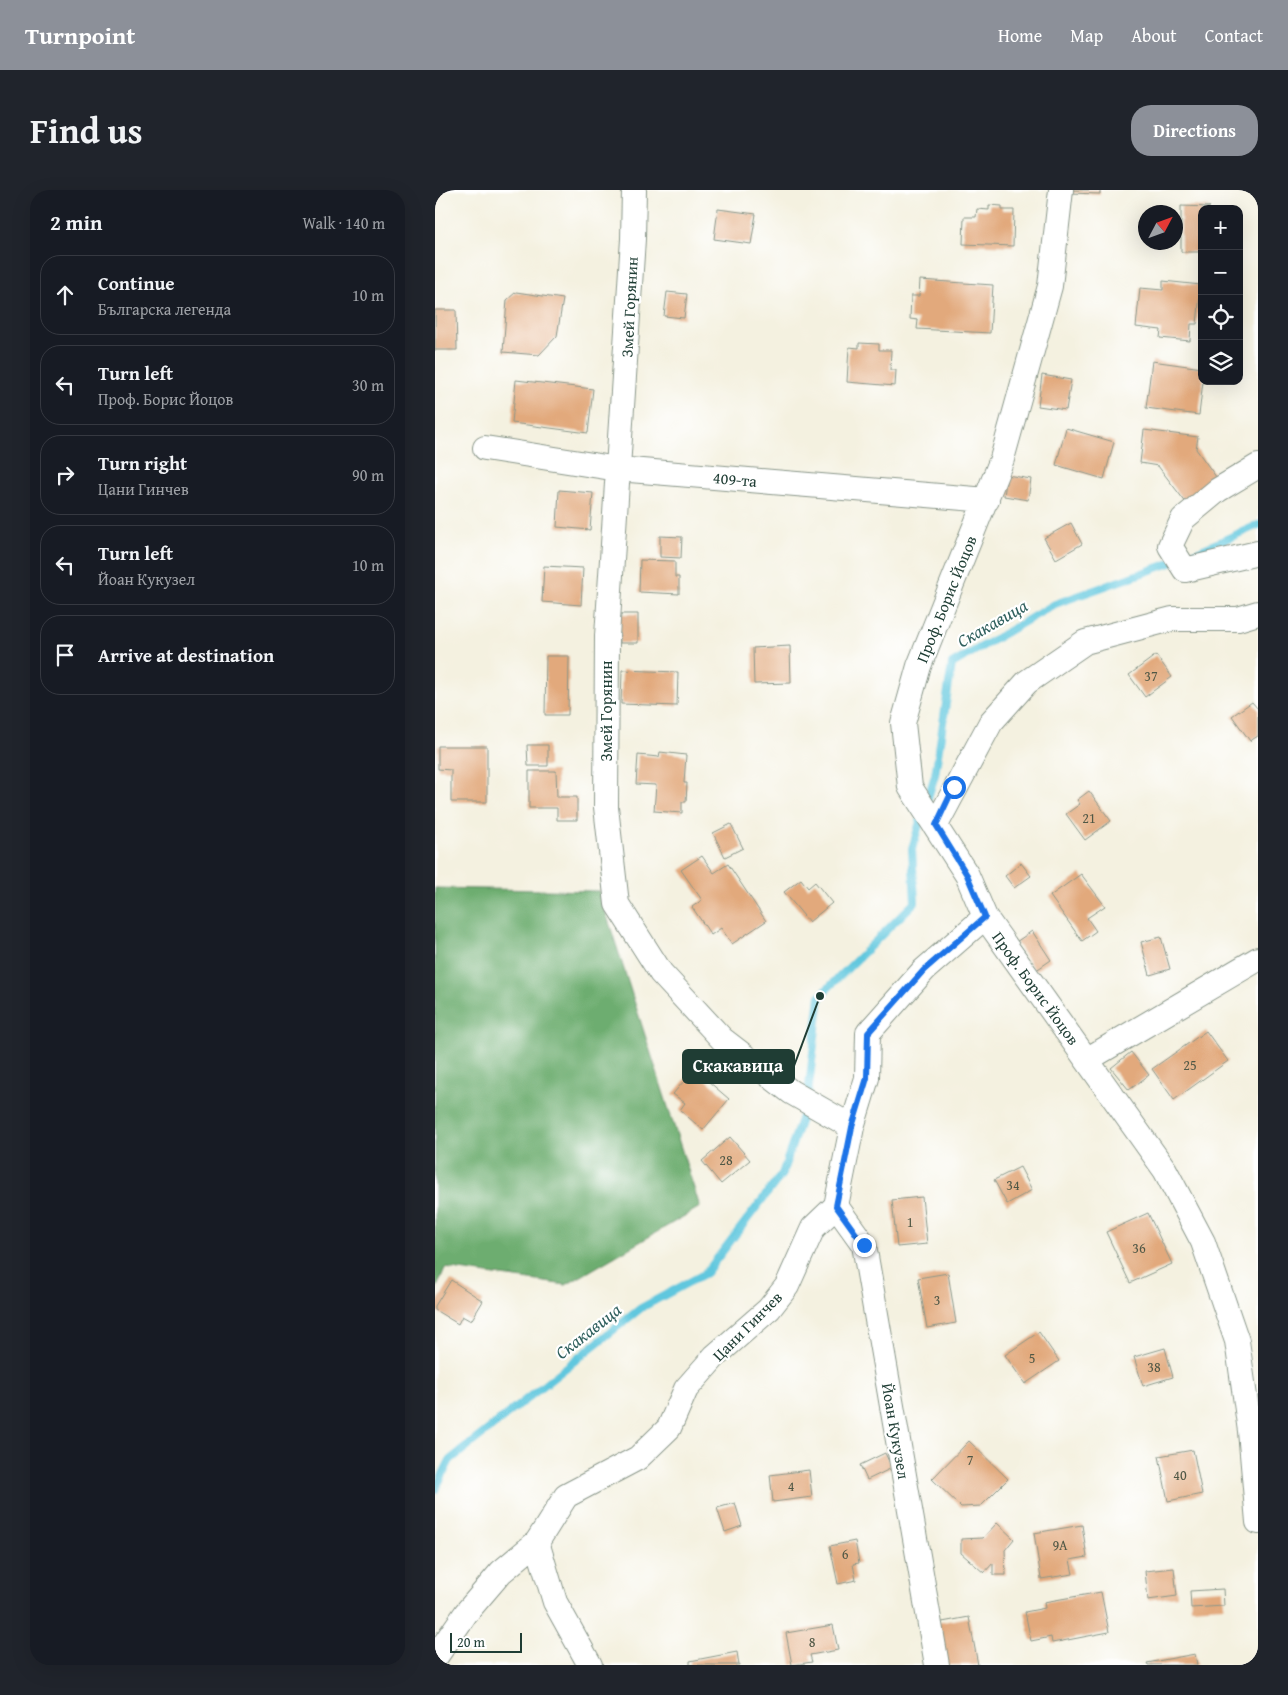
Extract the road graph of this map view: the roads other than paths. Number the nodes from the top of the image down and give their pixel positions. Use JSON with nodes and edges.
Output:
{"nodes":[{"id":1,"x":634,"y":190,"type":"edge"},
{"id":2,"x":1061,"y":190,"type":"edge"},
{"id":3,"x":485,"y":448,"type":"dead end"},
{"id":4,"x":1258,"y":466,"type":"edge"},
{"id":5,"x":618,"y":469,"type":"junction"},
{"id":6,"x":987,"y":500,"type":"junction"},
{"id":7,"x":1258,"y":553,"type":"edge"},
{"id":8,"x":1258,"y":613,"type":"edge"},
{"id":9,"x":936,"y":825,"type":"junction"},
{"id":10,"x":985,"y":917,"type":"junction"},
{"id":11,"x":1258,"y":959,"type":"edge"},
{"id":12,"x":1088,"y":1059,"type":"junction"},
{"id":13,"x":852,"y":1127,"type":"junction"},
{"id":14,"x":836,"y":1206,"type":"junction"},
{"id":15,"x":1258,"y":1522,"type":"edge"},
{"id":16,"x":537,"y":1542,"type":"junction"},
{"id":17,"x":435,"y":1658,"type":"edge"},
{"id":18,"x":590,"y":1665,"type":"edge"},
{"id":19,"x":937,"y":1665,"type":"edge"}],
"edges":[{"from":1,"to":5,"type":"street","name":"Змей Горянин"},
{"from":2,"to":6,"type":"street","name":"Проф. Борис Йоцов"},
{"from":3,"to":5,"type":"street","name":"409-та"},
{"from":4,"to":7,"type":"street"},
{"from":5,"to":6,"type":"street","name":"409-та"},
{"from":5,"to":13,"type":"street","name":"Змей Горянин"},
{"from":6,"to":9,"type":"street","name":"Проф. Борис Йоцов"},
{"from":8,"to":9,"type":"street"},
{"from":9,"to":10,"type":"street","name":"Проф. Борис Йоцов"},
{"from":10,"to":12,"type":"street","name":"Проф. Борис Йоцов"},
{"from":10,"to":13,"type":"street"},
{"from":11,"to":12,"type":"street"},
{"from":12,"to":15,"type":"street","name":"Проф. Борис Йоцов"},
{"from":13,"to":14,"type":"street"},
{"from":14,"to":16,"type":"street","name":"Цани Гинчев"},
{"from":14,"to":19,"type":"street","name":"Йоан Кукузел"},
{"from":16,"to":17,"type":"street","name":"Цани Гинчев"},
{"from":16,"to":18,"type":"street"}]}
